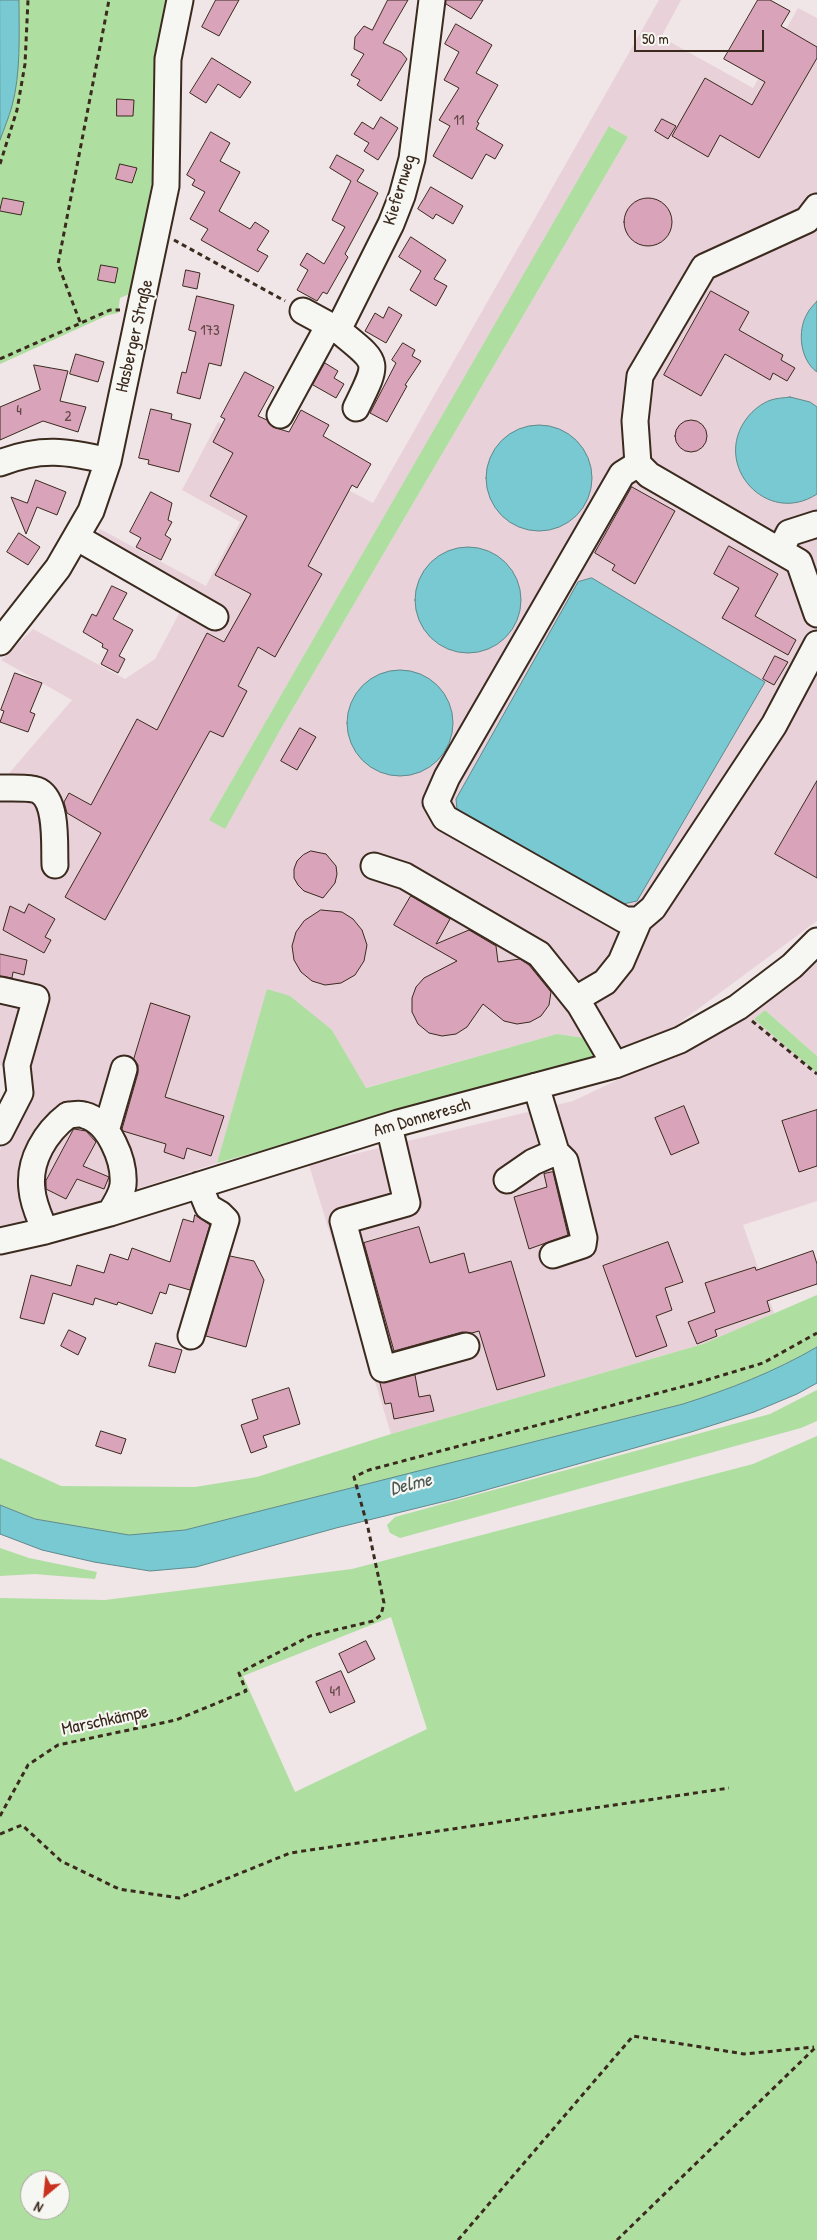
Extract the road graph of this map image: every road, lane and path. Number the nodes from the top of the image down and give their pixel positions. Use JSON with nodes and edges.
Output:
{"nodes":[{"id":1,"x":28,"y":0,"type":"edge"},
{"id":2,"x":109,"y":0,"type":"edge"},
{"id":3,"x":180,"y":0,"type":"edge"},
{"id":4,"x":432,"y":0,"type":"edge"},
{"id":5,"x":0,"y":164,"type":"edge"},
{"id":6,"x":816,"y":208,"type":"edge"},
{"id":7,"x":158,"y":232,"type":"junction"},
{"id":8,"x":141,"y":311,"type":"junction"},
{"id":9,"x":302,"y":311,"type":"joint"},
{"id":10,"x":80,"y":322,"type":"junction"},
{"id":11,"x":333,"y":328,"type":"junction"},
{"id":12,"x":0,"y":360,"type":"edge"},
{"id":13,"x":356,"y":408,"type":"dead end"},
{"id":14,"x":280,"y":415,"type":"dead end"},
{"id":15,"x":108,"y":461,"type":"junction"},
{"id":16,"x":0,"y":463,"type":"edge"},
{"id":17,"x":638,"y":464,"type":"junction"},
{"id":18,"x":817,"y":524,"type":"edge"},
{"id":19,"x":76,"y":537,"type":"junction"},
{"id":20,"x":781,"y":550,"type":"junction"},
{"id":21,"x":811,"y":576,"type":"edge"},
{"id":22,"x":817,"y":614,"type":"edge"},
{"id":23,"x":215,"y":617,"type":"dead end"},
{"id":24,"x":0,"y":642,"type":"edge"},
{"id":25,"x":817,"y":644,"type":"edge"},
{"id":26,"x":0,"y":788,"type":"edge"},
{"id":27,"x":55,"y":865,"type":"dead end"},
{"id":28,"x":374,"y":866,"type":"dead end"},
{"id":29,"x":639,"y":920,"type":"junction"},
{"id":30,"x":817,"y":941,"type":"edge"},
{"id":31,"x":0,"y":990,"type":"edge"},
{"id":32,"x":576,"y":999,"type":"junction"},
{"id":33,"x":738,"y":1006,"type":"junction"},
{"id":34,"x":615,"y":1065,"type":"junction"},
{"id":35,"x":124,"y":1069,"type":"dead end"},
{"id":36,"x":817,"y":1074,"type":"edge"},
{"id":37,"x":536,"y":1086,"type":"junction"},
{"id":38,"x":389,"y":1126,"type":"junction"},
{"id":39,"x":106,"y":1131,"type":"junction"},
{"id":40,"x":0,"y":1132,"type":"edge"},
{"id":41,"x":556,"y":1152,"type":"junction"},
{"id":42,"x":507,"y":1180,"type":"dead end"},
{"id":43,"x":199,"y":1185,"type":"junction"},
{"id":44,"x":110,"y":1213,"type":"junction"},
{"id":45,"x":45,"y":1231,"type":"junction"},
{"id":46,"x":0,"y":1241,"type":"edge"},
{"id":47,"x":553,"y":1255,"type":"dead end"},
{"id":48,"x":817,"y":1333,"type":"edge"},
{"id":49,"x":191,"y":1336,"type":"dead end"},
{"id":50,"x":466,"y":1346,"type":"dead end"},
{"id":51,"x":729,"y":1788,"type":"dead end"},
{"id":52,"x":0,"y":1816,"type":"edge"},
{"id":53,"x":0,"y":1834,"type":"edge"},
{"id":54,"x":816,"y":2046,"type":"edge"},
{"id":55,"x":458,"y":2240,"type":"edge"},
{"id":56,"x":617,"y":2240,"type":"edge"}],
"edges":[{"from":1,"to":5,"type":"path"},
{"from":2,"to":10,"type":"path"},
{"from":3,"to":7,"type":"street","name":"Hasberger Straße"},
{"from":4,"to":11,"type":"street","name":"Kiefernweg"},
{"from":6,"to":17,"type":"street"},
{"from":7,"to":8,"type":"street","name":"Hasberger Straße"},
{"from":7,"to":9,"type":"path"},
{"from":8,"to":10,"type":"path"},
{"from":8,"to":15,"type":"street","name":"Hasberger Straße"},
{"from":9,"to":11,"type":"street"},
{"from":10,"to":12,"type":"path"},
{"from":11,"to":13,"type":"street"},
{"from":11,"to":14,"type":"street","name":"Kiefernweg"},
{"from":15,"to":16,"type":"street"},
{"from":15,"to":19,"type":"street","name":"Hasberger Straße"},
{"from":17,"to":20,"type":"street"},
{"from":17,"to":29,"type":"street"},
{"from":18,"to":20,"type":"street"},
{"from":19,"to":23,"type":"street"},
{"from":19,"to":24,"type":"street","name":"Hasberger Straße"},
{"from":20,"to":21,"type":"street"},
{"from":21,"to":22,"type":"street"},
{"from":25,"to":29,"type":"street"},
{"from":26,"to":27,"type":"street"},
{"from":28,"to":32,"type":"street"},
{"from":29,"to":32,"type":"street"},
{"from":30,"to":33,"type":"street","name":"Am Donneresch"},
{"from":31,"to":40,"type":"street"},
{"from":32,"to":34,"type":"street"},
{"from":33,"to":34,"type":"street","name":"Am Donneresch"},
{"from":33,"to":36,"type":"path"},
{"from":34,"to":37,"type":"street","name":"Am Donneresch"},
{"from":35,"to":39,"type":"street"},
{"from":37,"to":38,"type":"street","name":"Am Donneresch"},
{"from":37,"to":41,"type":"street"},
{"from":38,"to":43,"type":"street","name":"Am Donneresch"},
{"from":38,"to":50,"type":"street"},
{"from":39,"to":44,"type":"street"},
{"from":39,"to":45,"type":"street"},
{"from":41,"to":42,"type":"street"},
{"from":41,"to":47,"type":"street"},
{"from":43,"to":44,"type":"street","name":"Am Donneresch"},
{"from":43,"to":49,"type":"street"},
{"from":44,"to":45,"type":"street","name":"Am Donneresch"},
{"from":45,"to":46,"type":"street","name":"Am Donneresch"},
{"from":48,"to":52,"type":"path","name":"Marschkämpe"},
{"from":51,"to":53,"type":"path"},
{"from":54,"to":55,"type":"path"},
{"from":54,"to":56,"type":"path"}]}
